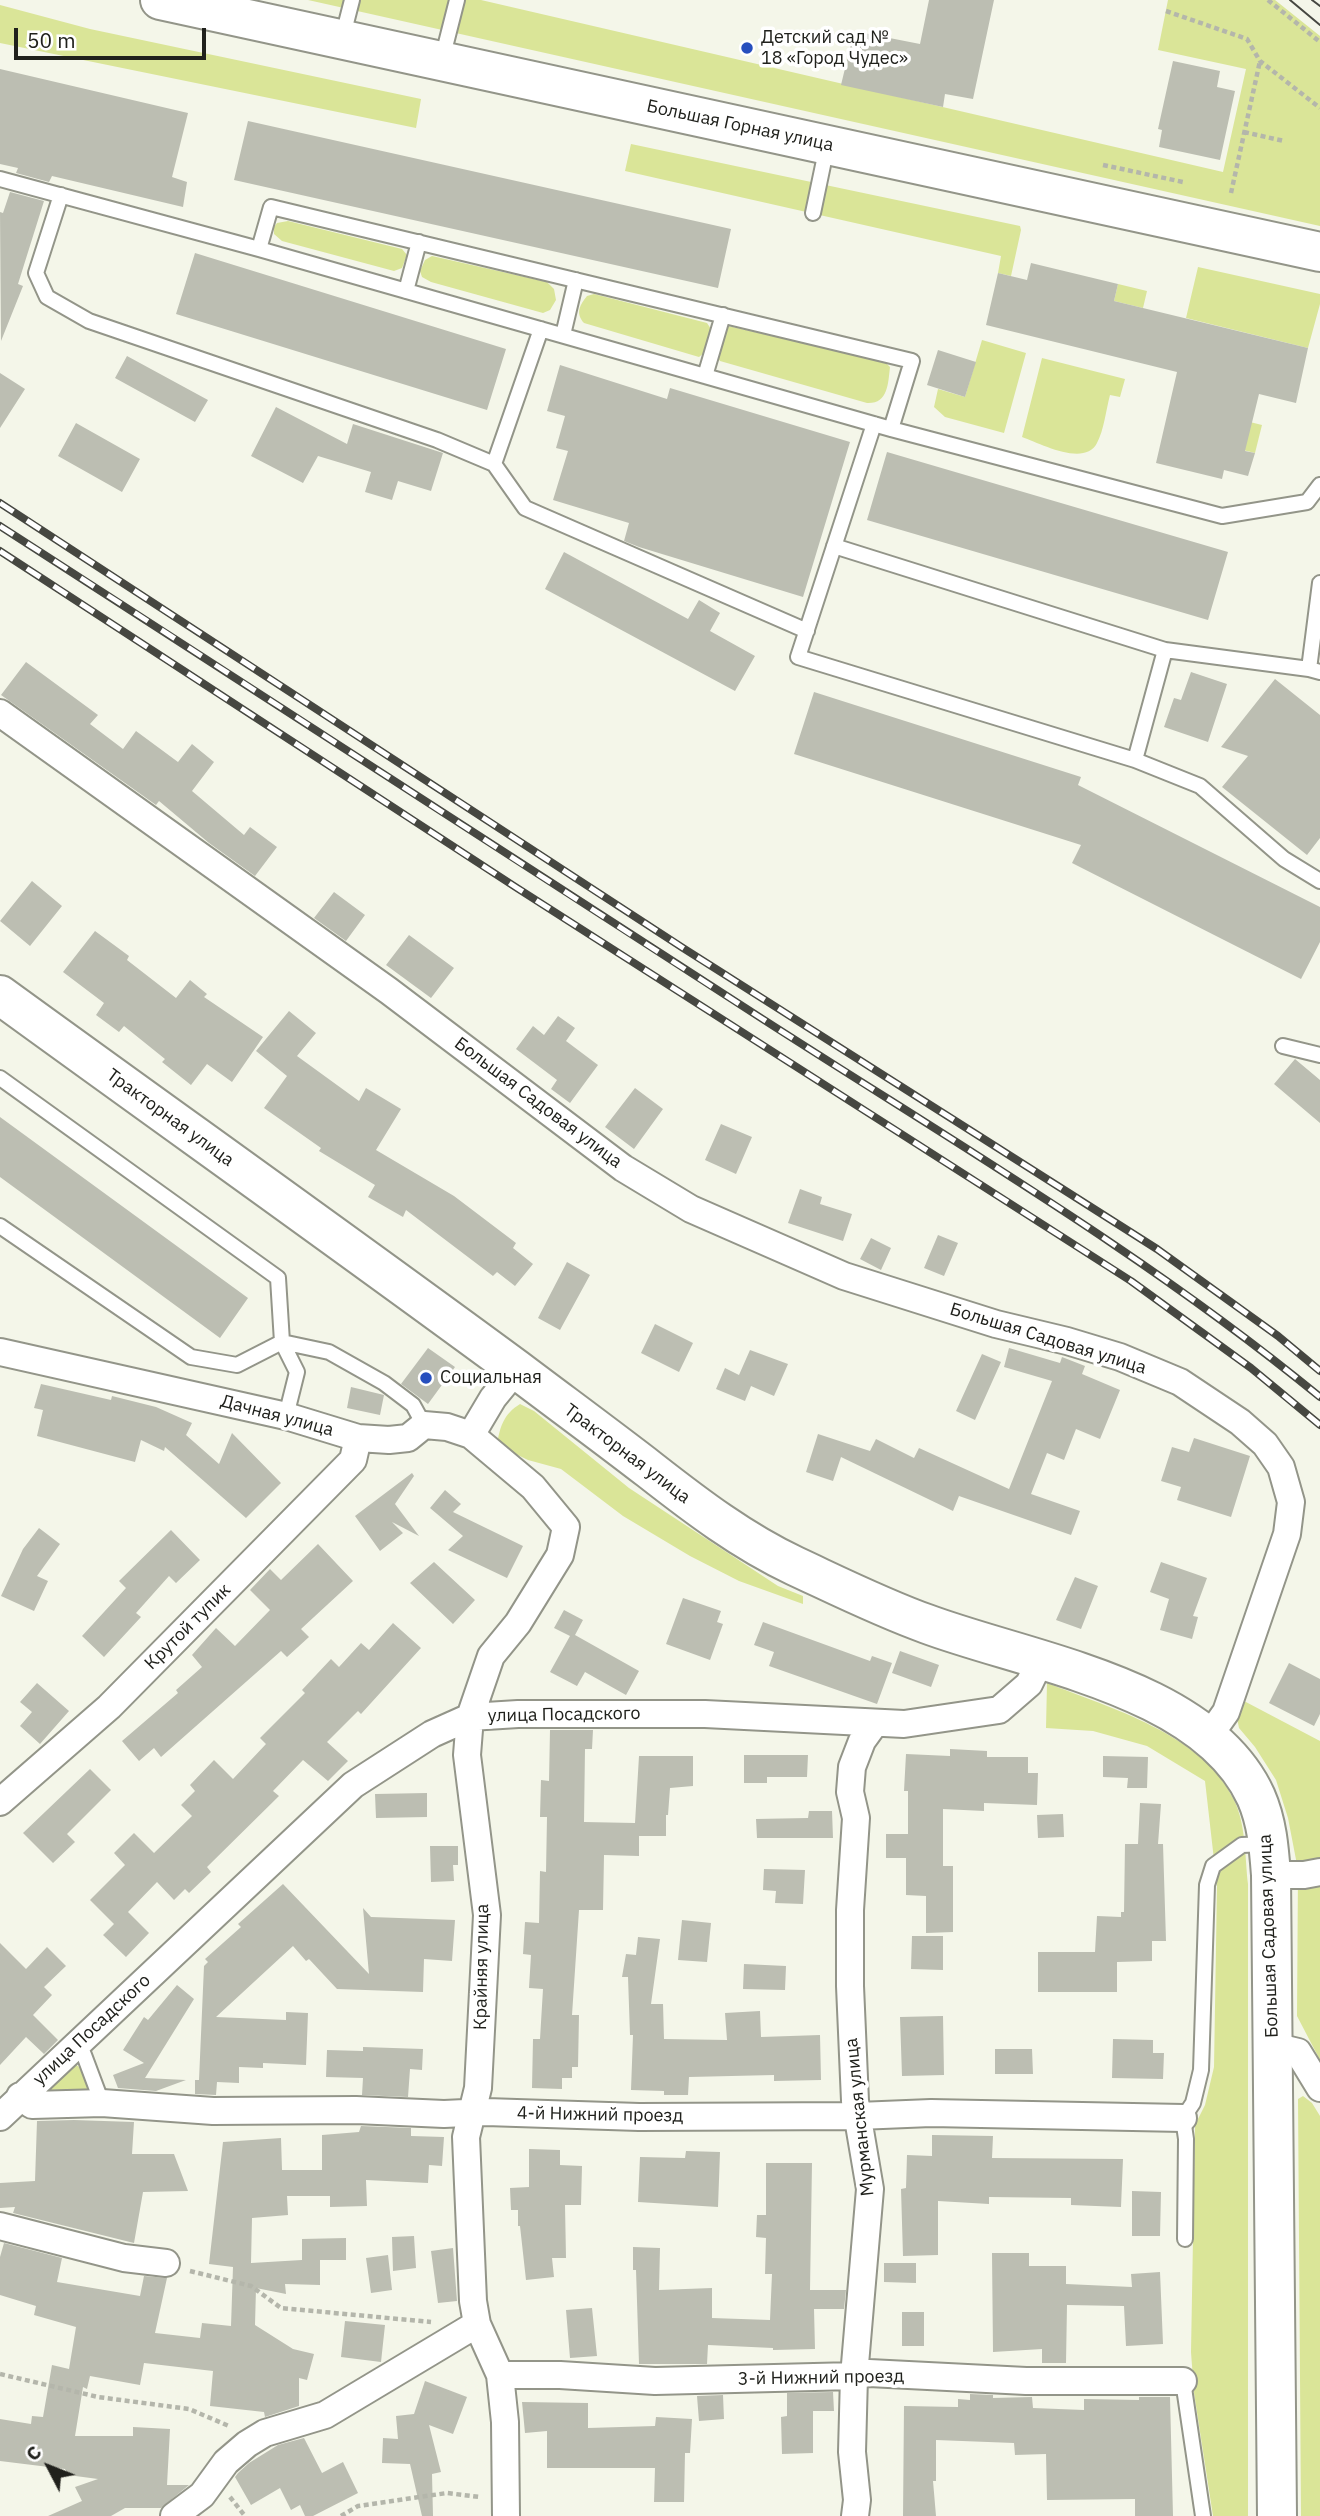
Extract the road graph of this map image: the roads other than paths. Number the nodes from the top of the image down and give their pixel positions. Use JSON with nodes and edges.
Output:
{"nodes":[{"id":1,"x":160,"y":0,"type":"edge"},
{"id":2,"x":352,"y":0,"type":"edge"},
{"id":3,"x":457,"y":0,"type":"edge"},
{"id":4,"x":342,"y":40,"type":"junction"},
{"id":5,"x":441,"y":61,"type":"junction"},
{"id":6,"x":827,"y":145,"type":"junction"},
{"id":7,"x":0,"y":179,"type":"edge"},
{"id":8,"x":61,"y":195,"type":"junction"},
{"id":9,"x":813,"y":213,"type":"dead end"},
{"id":10,"x":419,"y":242,"type":"junction"},
{"id":11,"x":259,"y":249,"type":"junction"},
{"id":12,"x":1320,"y":252,"type":"edge"},
{"id":13,"x":576,"y":280,"type":"junction"},
{"id":14,"x":406,"y":291,"type":"junction"},
{"id":15,"x":723,"y":315,"type":"junction"},
{"id":16,"x":541,"y":329,"type":"junction"},
{"id":17,"x":563,"y":335,"type":"junction"},
{"id":18,"x":705,"y":376,"type":"junction"},
{"id":19,"x":874,"y":424,"type":"junction"},
{"id":20,"x":891,"y":429,"type":"junction"},
{"id":21,"x":494,"y":464,"type":"junction"},
{"id":22,"x":1320,"y":485,"type":"edge"},
{"id":23,"x":834,"y":546,"type":"junction"},
{"id":24,"x":1320,"y":583,"type":"edge"},
{"id":25,"x":807,"y":631,"type":"junction"},
{"id":26,"x":1165,"y":650,"type":"junction"},
{"id":27,"x":1314,"y":670,"type":"edge"},
{"id":28,"x":0,"y":713,"type":"edge"},
{"id":29,"x":1135,"y":760,"type":"junction"},
{"id":30,"x":1320,"y":881,"type":"edge"},
{"id":31,"x":0,"y":995,"type":"edge"},
{"id":32,"x":1283,"y":1046,"type":"dead end"},
{"id":33,"x":1320,"y":1055,"type":"edge"},
{"id":34,"x":0,"y":1078,"type":"edge"},
{"id":35,"x":0,"y":1226,"type":"edge"},
{"id":36,"x":282,"y":1342,"type":"junction"},
{"id":37,"x":0,"y":1352,"type":"edge"},
{"id":38,"x":516,"y":1370,"type":"junction"},
{"id":39,"x":286,"y":1416,"type":"junction"},
{"id":40,"x":424,"y":1424,"type":"junction"},
{"id":41,"x":471,"y":1435,"type":"junction"},
{"id":42,"x":358,"y":1438,"type":"junction"},
{"id":43,"x":1041,"y":1659,"type":"junction"},
{"id":44,"x":470,"y":1717,"type":"junction"},
{"id":45,"x":875,"y":1723,"type":"junction"},
{"id":46,"x":1209,"y":1736,"type":"junction"},
{"id":47,"x":0,"y":1802,"type":"edge"},
{"id":48,"x":1270,"y":1859,"type":"junction"},
{"id":49,"x":1320,"y":1872,"type":"edge"},
{"id":50,"x":76,"y":2046,"type":"junction"},
{"id":51,"x":1273,"y":2046,"type":"junction"},
{"id":52,"x":1320,"y":2088,"type":"edge"},
{"id":53,"x":20,"y":2096,"type":"junction"},
{"id":54,"x":102,"y":2103,"type":"junction"},
{"id":55,"x":471,"y":2113,"type":"junction"},
{"id":56,"x":858,"y":2116,"type":"junction"},
{"id":57,"x":0,"y":2117,"type":"edge"},
{"id":58,"x":1183,"y":2118,"type":"junction"},
{"id":59,"x":0,"y":2226,"type":"edge"},
{"id":60,"x":1185,"y":2239,"type":"dead end"},
{"id":61,"x":166,"y":2263,"type":"road end"},
{"id":62,"x":469,"y":2328,"type":"junction"},
{"id":63,"x":500,"y":2375,"type":"junction"},
{"id":64,"x":854,"y":2376,"type":"junction"},
{"id":65,"x":1183,"y":2381,"type":"joint"},
{"id":66,"x":506,"y":2507,"type":"edge"},
{"id":67,"x":174,"y":2516,"type":"edge"},
{"id":68,"x":855,"y":2516,"type":"edge"},
{"id":69,"x":1203,"y":2516,"type":"edge"},
{"id":70,"x":1277,"y":2516,"type":"edge"}],
"edges":[{"from":1,"to":4,"type":"main road","name":"Большая Горная улица"},
{"from":2,"to":4,"type":"lane"},
{"from":3,"to":5,"type":"lane"},
{"from":4,"to":5,"type":"main road","name":"Большая Горная улица"},
{"from":5,"to":6,"type":"main road","name":"Большая Горная улица"},
{"from":6,"to":9,"type":"lane"},
{"from":6,"to":12,"type":"main road","name":"Большая Горная улица"},
{"from":7,"to":8,"type":"lane"},
{"from":8,"to":11,"type":"lane"},
{"from":8,"to":21,"type":"lane"},
{"from":10,"to":11,"type":"lane"},
{"from":10,"to":13,"type":"lane"},
{"from":10,"to":14,"type":"lane"},
{"from":11,"to":14,"type":"lane"},
{"from":13,"to":15,"type":"lane"},
{"from":13,"to":17,"type":"lane"},
{"from":14,"to":16,"type":"lane"},
{"from":15,"to":18,"type":"lane"},
{"from":15,"to":20,"type":"lane"},
{"from":16,"to":17,"type":"lane"},
{"from":16,"to":21,"type":"lane"},
{"from":17,"to":18,"type":"lane"},
{"from":18,"to":19,"type":"lane"},
{"from":19,"to":20,"type":"lane"},
{"from":19,"to":23,"type":"lane"},
{"from":20,"to":22,"type":"lane"},
{"from":21,"to":25,"type":"lane"},
{"from":23,"to":25,"type":"lane"},
{"from":23,"to":26,"type":"lane"},
{"from":24,"to":27,"type":"lane"},
{"from":25,"to":29,"type":"lane"},
{"from":26,"to":27,"type":"lane"},
{"from":26,"to":29,"type":"lane"},
{"from":28,"to":46,"type":"street","name":"Большая Садовая улица"},
{"from":29,"to":30,"type":"lane"},
{"from":31,"to":38,"type":"main road","name":"Тракторная улица"},
{"from":32,"to":33,"type":"lane"},
{"from":34,"to":36,"type":"lane"},
{"from":35,"to":36,"type":"lane"},
{"from":36,"to":39,"type":"lane"},
{"from":36,"to":40,"type":"lane"},
{"from":37,"to":39,"type":"street","name":"Дачная улица"},
{"from":38,"to":41,"type":"street"},
{"from":38,"to":43,"type":"main road","name":"Тракторная улица"},
{"from":39,"to":42,"type":"street","name":"Дачная улица"},
{"from":40,"to":41,"type":"street"},
{"from":40,"to":42,"type":"street","name":"Дачная улица"},
{"from":41,"to":44,"type":"street","name":"Крайняя улица"},
{"from":42,"to":47,"type":"street","name":"Крутой тупик"},
{"from":43,"to":45,"type":"street","name":"улица Посадского"},
{"from":43,"to":46,"type":"main road","name":"Тракторная улица"},
{"from":44,"to":45,"type":"street","name":"улица Посадского"},
{"from":44,"to":50,"type":"street","name":"улица Посадского"},
{"from":44,"to":55,"type":"street","name":"Крайняя улица"},
{"from":45,"to":56,"type":"street","name":"Мурманская улица"},
{"from":46,"to":48,"type":"main road","name":"Большая Садовая улица"},
{"from":48,"to":49,"type":"street"},
{"from":48,"to":51,"type":"main road","name":"Большая Садовая улица"},
{"from":48,"to":58,"type":"lane"},
{"from":50,"to":53,"type":"street","name":"улица Посадского"},
{"from":50,"to":54,"type":"lane"},
{"from":51,"to":52,"type":"street"},
{"from":51,"to":70,"type":"main road","name":"Большая Садовая улица"},
{"from":53,"to":54,"type":"street","name":"4-й Нижний проезд"},
{"from":53,"to":57,"type":"street","name":"улица Посадского"},
{"from":54,"to":55,"type":"street","name":"4-й Нижний проезд"},
{"from":55,"to":56,"type":"street","name":"4-й Нижний проезд"},
{"from":55,"to":62,"type":"street","name":"Крайняя улица"},
{"from":56,"to":58,"type":"street","name":"4-й Нижний проезд"},
{"from":56,"to":64,"type":"street","name":"Мурманская улица"},
{"from":58,"to":60,"type":"lane"},
{"from":59,"to":61,"type":"street"},
{"from":62,"to":63,"type":"street","name":"Крайняя улица"},
{"from":62,"to":67,"type":"street"},
{"from":63,"to":64,"type":"street","name":"3-й Нижний проезд"},
{"from":63,"to":66,"type":"street","name":"Крайняя улица"},
{"from":64,"to":65,"type":"street","name":"3-й Нижний проезд"},
{"from":64,"to":68,"type":"street","name":"Мурманская улица"},
{"from":65,"to":69,"type":"lane"}]}
